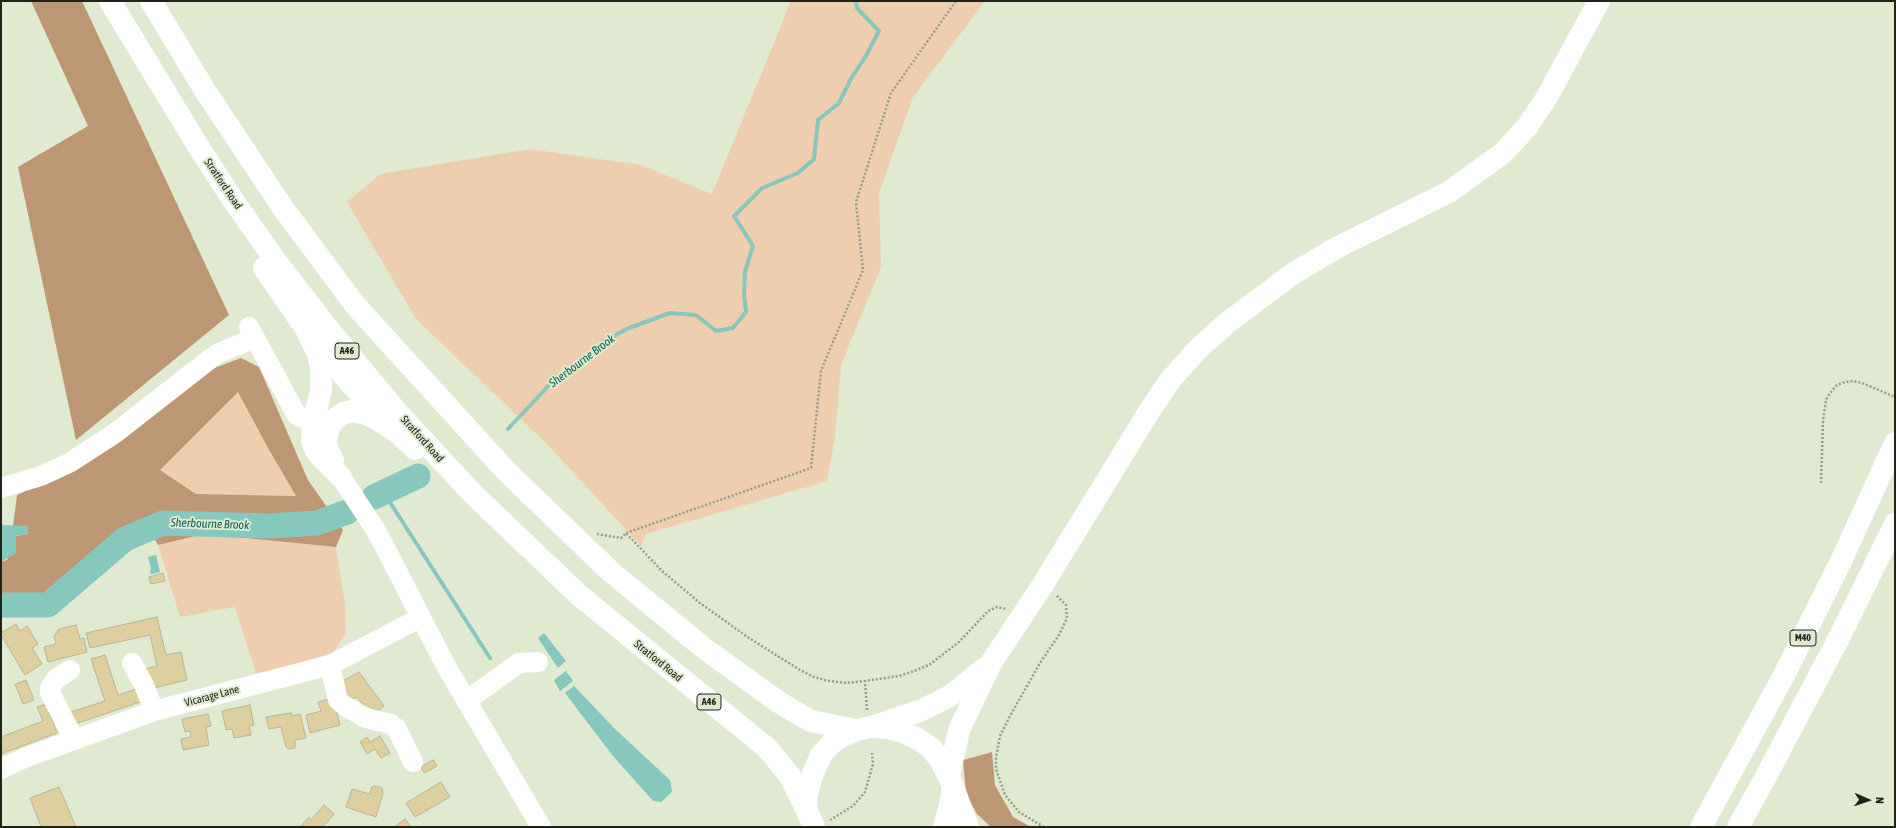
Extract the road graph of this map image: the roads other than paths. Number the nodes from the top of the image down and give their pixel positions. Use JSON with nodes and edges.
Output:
{"nodes":[{"id":1,"x":110,"y":1,"type":"edge"},
{"id":2,"x":151,"y":1,"type":"edge"},
{"id":3,"x":1599,"y":1,"type":"edge"},
{"id":4,"x":129,"y":31,"type":"junction"},
{"id":5,"x":306,"y":329,"type":"junction"},
{"id":6,"x":313,"y":422,"type":"junction"},
{"id":7,"x":397,"y":432,"type":"junction"},
{"id":8,"x":1895,"y":443,"type":"edge"},
{"id":9,"x":341,"y":477,"type":"junction"},
{"id":10,"x":1,"y":488,"type":"edge"},
{"id":11,"x":1895,"y":524,"type":"edge"},
{"id":12,"x":580,"y":596,"type":"junction"},
{"id":13,"x":420,"y":618,"type":"junction"},
{"id":14,"x":538,"y":662,"type":"dead end"},
{"id":15,"x":132,"y":663,"type":"dead end"},
{"id":16,"x":991,"y":663,"type":"junction"},
{"id":17,"x":330,"y":665,"type":"junction"},
{"id":18,"x":70,"y":670,"type":"dead end"},
{"id":19,"x":466,"y":701,"type":"junction"},
{"id":20,"x":154,"y":711,"type":"junction"},
{"id":21,"x":866,"y":724,"type":"junction"},
{"id":22,"x":74,"y":739,"type":"junction"},
{"id":23,"x":413,"y":762,"type":"dead end"},
{"id":24,"x":1,"y":769,"type":"edge"},
{"id":25,"x":951,"y":781,"type":"junction"},
{"id":26,"x":1714,"y":806,"type":"junction"},
{"id":27,"x":816,"y":820,"type":"edge"},
{"id":28,"x":541,"y":827,"type":"edge"},
{"id":29,"x":944,"y":827,"type":"edge"},
{"id":30,"x":968,"y":827,"type":"edge"},
{"id":31,"x":1695,"y":827,"type":"edge"},
{"id":32,"x":1701,"y":827,"type":"edge"},
{"id":33,"x":1738,"y":827,"type":"edge"}],
"edges":[{"from":1,"to":4,"type":"main road","name":"Stratford Road","number":"A46"},
{"from":2,"to":21,"type":"main road"},
{"from":3,"to":16,"type":"main road"},
{"from":4,"to":5,"type":"main road"},
{"from":4,"to":12,"type":"main road","name":"Stratford Road","number":"A46"},
{"from":5,"to":6,"type":"main road"},
{"from":5,"to":7,"type":"main road"},
{"from":6,"to":9,"type":"main road"},
{"from":6,"to":10,"type":"street"},
{"from":7,"to":9,"type":"main road"},
{"from":7,"to":12,"type":"main road"},
{"from":8,"to":26,"type":"main road","number":"M40"},
{"from":9,"to":13,"type":"street"},
{"from":11,"to":33,"type":"main road"},
{"from":12,"to":27,"type":"main road","name":"Stratford Road","number":"A46"},
{"from":13,"to":17,"type":"street","name":"Vicarage Lane"},
{"from":13,"to":19,"type":"street"},
{"from":14,"to":19,"type":"street"},
{"from":15,"to":20,"type":"street"},
{"from":16,"to":21,"type":"main road"},
{"from":16,"to":25,"type":"main road"},
{"from":17,"to":20,"type":"street","name":"Vicarage Lane"},
{"from":17,"to":23,"type":"street"},
{"from":18,"to":22,"type":"street"},
{"from":19,"to":28,"type":"street"},
{"from":20,"to":22,"type":"street","name":"Vicarage Lane"},
{"from":21,"to":25,"type":"main road"},
{"from":21,"to":27,"type":"main road"},
{"from":22,"to":24,"type":"street","name":"Vicarage Lane"},
{"from":25,"to":29,"type":"main road"},
{"from":25,"to":30,"type":"main road"},
{"from":26,"to":31,"type":"main road","number":"M40"},
{"from":26,"to":32,"type":"main road","number":"M40"}]}
